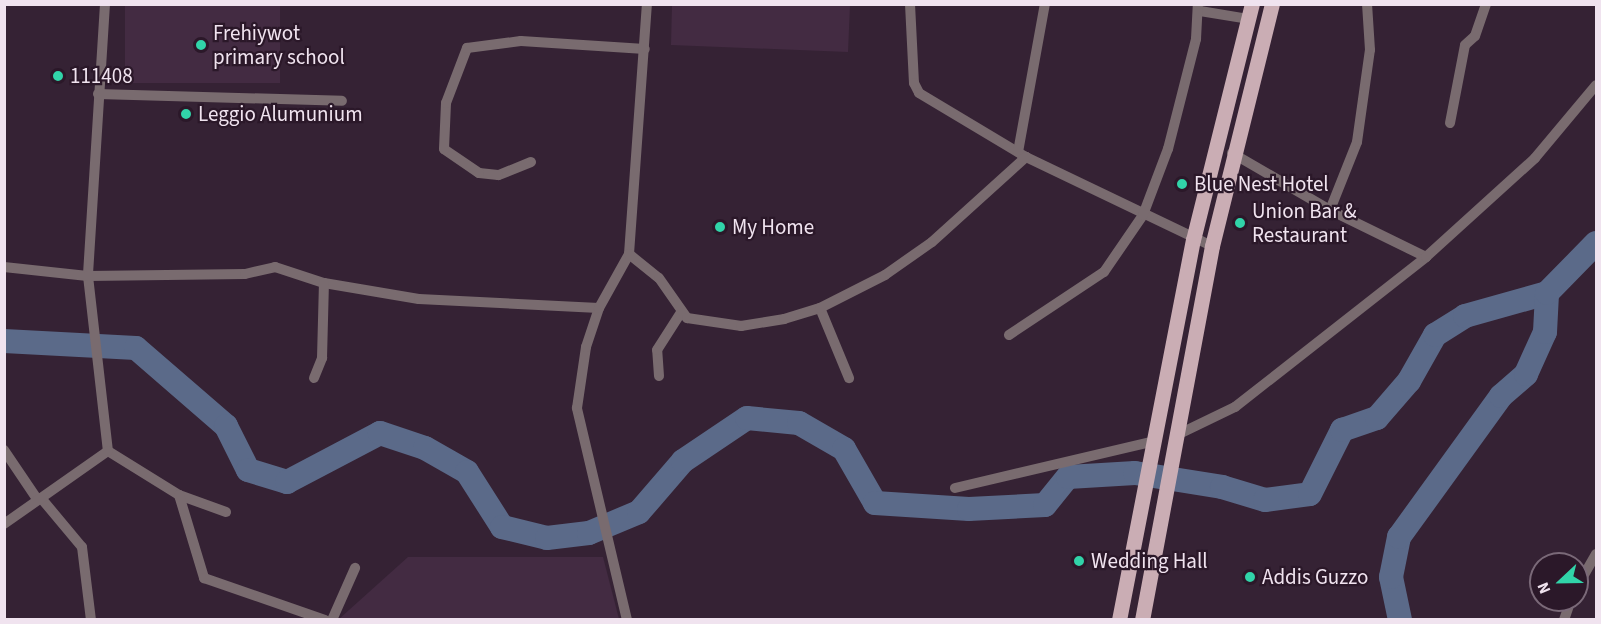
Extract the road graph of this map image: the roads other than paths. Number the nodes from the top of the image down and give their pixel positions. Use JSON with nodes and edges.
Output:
{"nodes":[{"id":1,"x":105,"y":4,"type":"edge"},
{"id":2,"x":647,"y":4,"type":"edge"},
{"id":3,"x":910,"y":4,"type":"edge"},
{"id":4,"x":1045,"y":4,"type":"edge"},
{"id":5,"x":1272,"y":4,"type":"edge"},
{"id":6,"x":1367,"y":4,"type":"edge"},
{"id":7,"x":1486,"y":4,"type":"edge"},
{"id":8,"x":1199,"y":8,"type":"edge"},
{"id":9,"x":1251,"y":12,"type":"edge"},
{"id":10,"x":645,"y":49,"type":"junction"},
{"id":11,"x":1596,"y":85,"type":"edge"},
{"id":12,"x":98,"y":94,"type":"junction"},
{"id":13,"x":342,"y":101,"type":"dead end"},
{"id":14,"x":1450,"y":123,"type":"dead end"},
{"id":15,"x":1232,"y":153,"type":"junction"},
{"id":16,"x":1022,"y":154,"type":"junction"},
{"id":17,"x":531,"y":162,"type":"dead end"},
{"id":18,"x":1329,"y":210,"type":"junction"},
{"id":19,"x":1143,"y":215,"type":"junction"},
{"id":20,"x":1193,"y":240,"type":"junction"},
{"id":21,"x":1212,"y":246,"type":"junction"},
{"id":22,"x":629,"y":254,"type":"junction"},
{"id":23,"x":1426,"y":257,"type":"junction"},
{"id":24,"x":4,"y":267,"type":"edge"},
{"id":25,"x":88,"y":276,"type":"junction"},
{"id":26,"x":324,"y":282,"type":"junction"},
{"id":27,"x":599,"y":308,"type":"junction"},
{"id":28,"x":820,"y":308,"type":"junction"},
{"id":29,"x":680,"y":314,"type":"junction"},
{"id":30,"x":1009,"y":335,"type":"dead end"},
{"id":31,"x":659,"y":376,"type":"dead end"},
{"id":32,"x":314,"y":378,"type":"dead end"},
{"id":33,"x":849,"y":378,"type":"dead end"},
{"id":34,"x":1179,"y":434,"type":"junction"},
{"id":35,"x":1156,"y":441,"type":"junction"},
{"id":36,"x":4,"y":450,"type":"edge"},
{"id":37,"x":108,"y":451,"type":"junction"},
{"id":38,"x":955,"y":488,"type":"dead end"},
{"id":39,"x":179,"y":495,"type":"junction"},
{"id":40,"x":39,"y":499,"type":"junction"},
{"id":41,"x":226,"y":512,"type":"dead end"},
{"id":42,"x":4,"y":524,"type":"edge"},
{"id":43,"x":355,"y":568,"type":"dead end"},
{"id":44,"x":91,"y":620,"type":"edge"},
{"id":45,"x":325,"y":620,"type":"edge"},
{"id":46,"x":332,"y":620,"type":"edge"},
{"id":47,"x":627,"y":620,"type":"edge"},
{"id":48,"x":1119,"y":620,"type":"edge"},
{"id":49,"x":1142,"y":620,"type":"edge"}],
"edges":[{"from":1,"to":12,"type":"street"},
{"from":2,"to":10,"type":"street"},
{"from":3,"to":16,"type":"street"},
{"from":4,"to":16,"type":"street"},
{"from":5,"to":15,"type":"main road"},
{"from":6,"to":18,"type":"street"},
{"from":7,"to":14,"type":"street"},
{"from":8,"to":9,"type":"street"},
{"from":8,"to":19,"type":"street"},
{"from":9,"to":20,"type":"main road"},
{"from":10,"to":17,"type":"street"},
{"from":10,"to":22,"type":"street"},
{"from":11,"to":23,"type":"street"},
{"from":12,"to":13,"type":"street"},
{"from":12,"to":25,"type":"street"},
{"from":15,"to":18,"type":"street"},
{"from":15,"to":21,"type":"main road"},
{"from":16,"to":19,"type":"street"},
{"from":16,"to":28,"type":"street"},
{"from":18,"to":23,"type":"street"},
{"from":19,"to":20,"type":"street"},
{"from":19,"to":30,"type":"street"},
{"from":20,"to":21,"type":"street"},
{"from":20,"to":35,"type":"main road"},
{"from":21,"to":34,"type":"main road"},
{"from":22,"to":27,"type":"street"},
{"from":22,"to":29,"type":"street"},
{"from":23,"to":34,"type":"street"},
{"from":24,"to":25,"type":"street"},
{"from":25,"to":26,"type":"street"},
{"from":25,"to":37,"type":"street"},
{"from":26,"to":27,"type":"street"},
{"from":26,"to":32,"type":"street"},
{"from":27,"to":47,"type":"street"},
{"from":28,"to":29,"type":"street"},
{"from":28,"to":33,"type":"street"},
{"from":29,"to":31,"type":"street"},
{"from":34,"to":49,"type":"main road"},
{"from":35,"to":38,"type":"street"},
{"from":35,"to":48,"type":"main road"},
{"from":36,"to":40,"type":"street"},
{"from":37,"to":39,"type":"street"},
{"from":37,"to":40,"type":"street"},
{"from":39,"to":41,"type":"street"},
{"from":39,"to":45,"type":"street"},
{"from":40,"to":42,"type":"street"},
{"from":40,"to":44,"type":"street"},
{"from":43,"to":46,"type":"street"}]}
